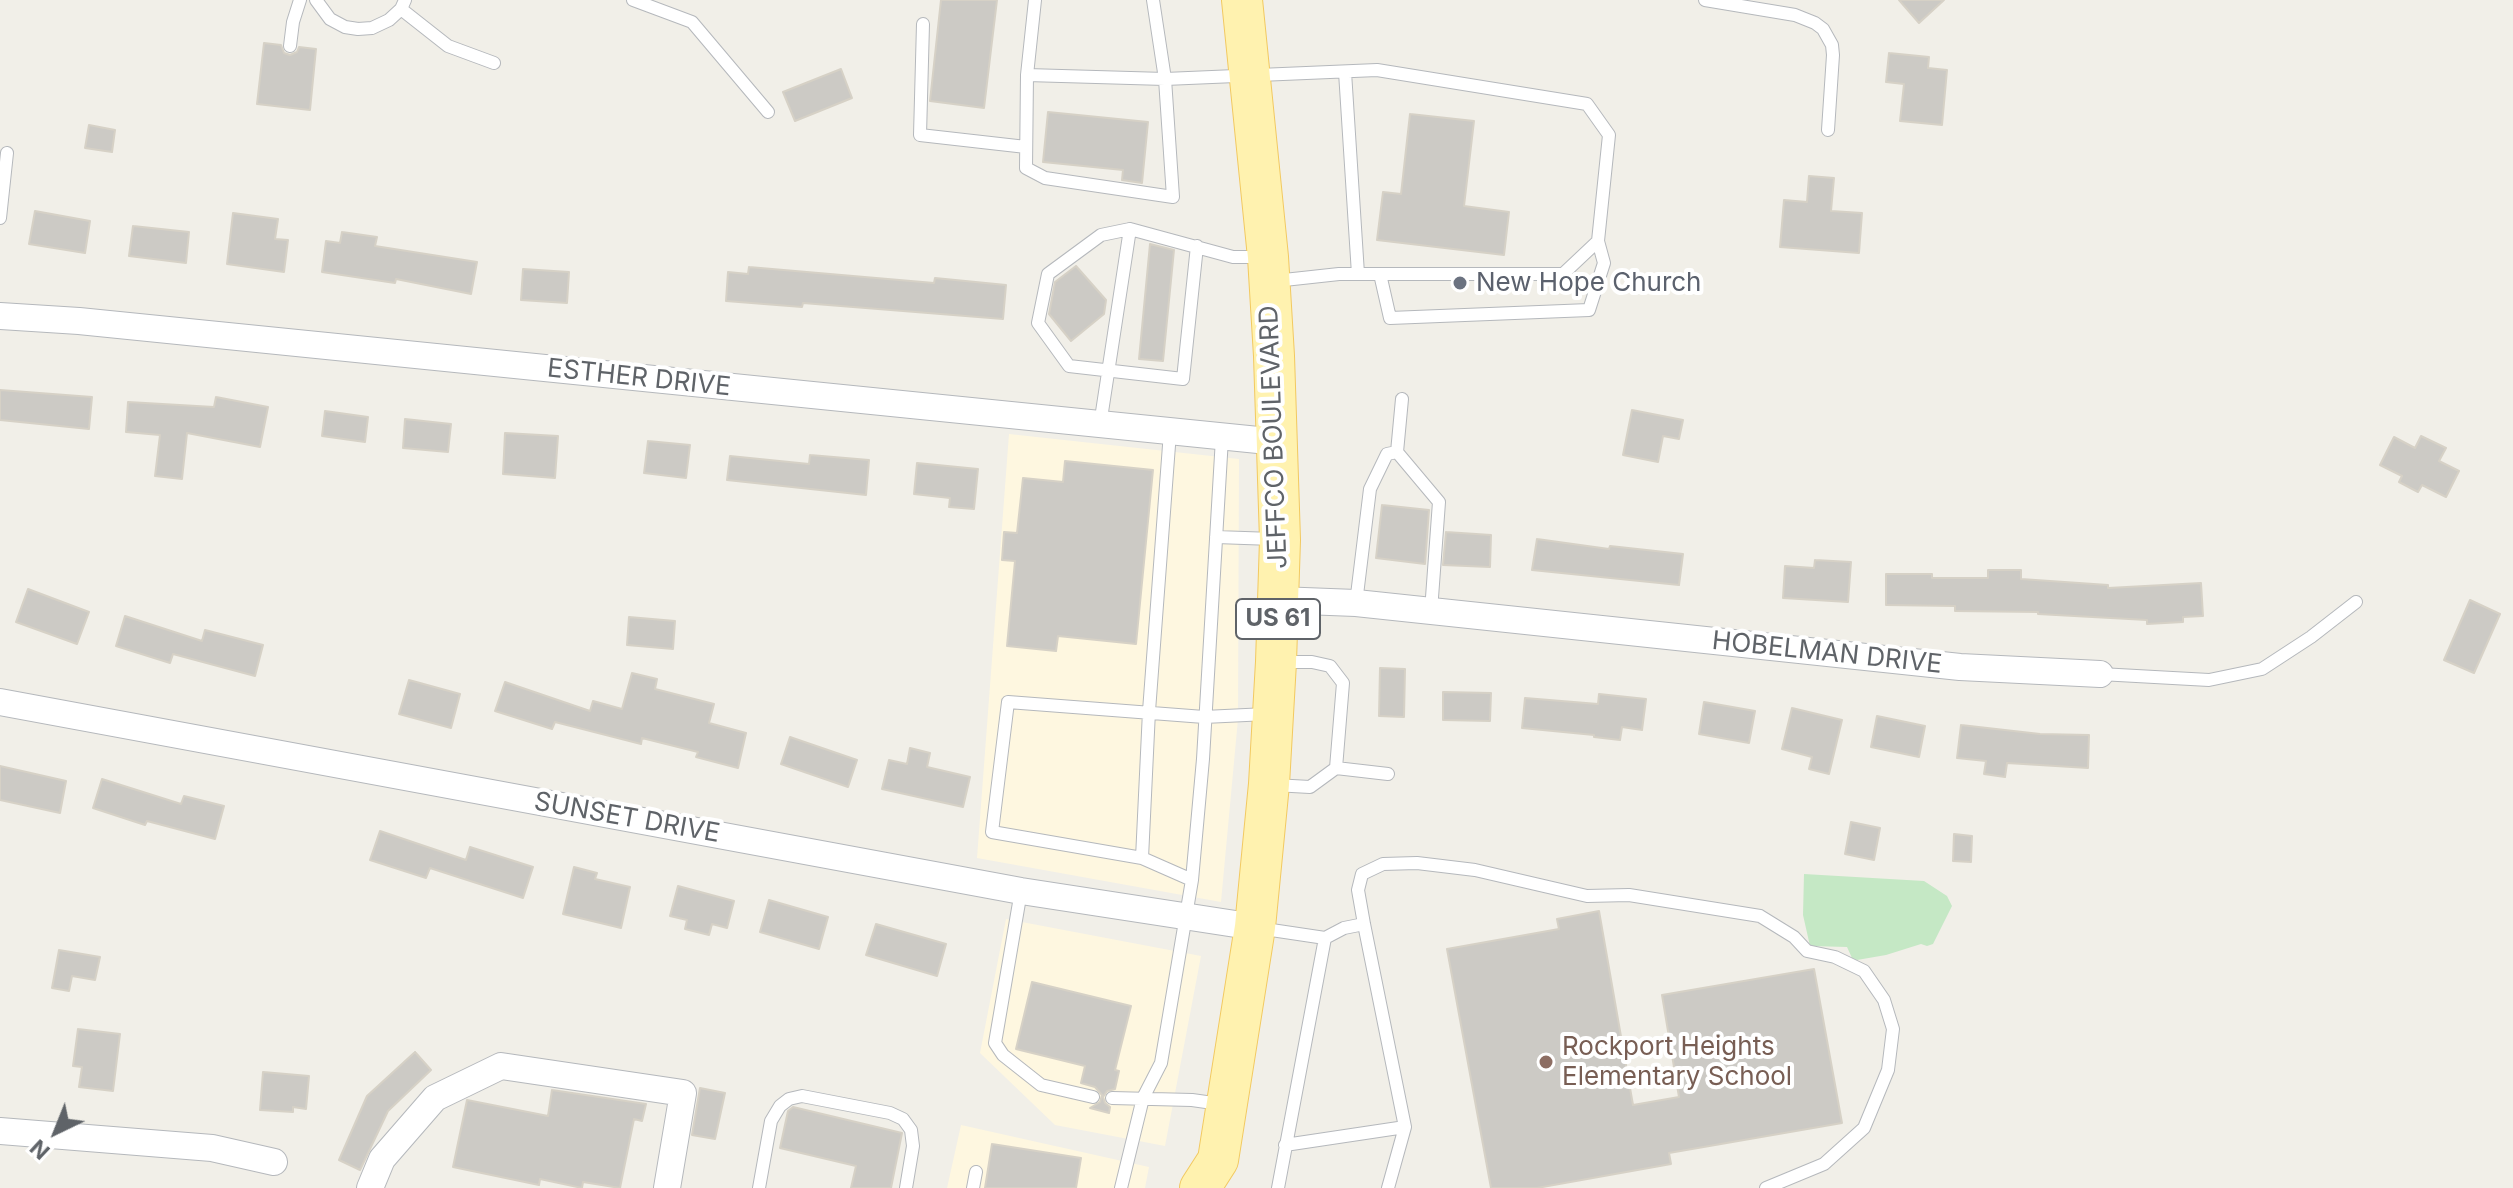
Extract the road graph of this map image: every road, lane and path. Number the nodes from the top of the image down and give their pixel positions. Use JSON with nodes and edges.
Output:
{"nodes":[{"id":1,"x":300,"y":0,"type":"edge"},
{"id":2,"x":316,"y":0,"type":"edge"},
{"id":3,"x":633,"y":0,"type":"edge"},
{"id":4,"x":1035,"y":0,"type":"edge"},
{"id":5,"x":1153,"y":0,"type":"edge"},
{"id":6,"x":1242,"y":0,"type":"edge"},
{"id":7,"x":1705,"y":0,"type":"edge"},
{"id":8,"x":403,"y":4,"type":"edge"},
{"id":9,"x":665,"y":6,"type":"edge"},
{"id":10,"x":923,"y":24,"type":"dead end"},
{"id":11,"x":290,"y":46,"type":"dead end"},
{"id":12,"x":494,"y":63,"type":"dead end"},
{"id":13,"x":1345,"y":72,"type":"junction"},
{"id":14,"x":1027,"y":75,"type":"junction"},
{"id":15,"x":1249,"y":75,"type":"junction"},
{"id":16,"x":1165,"y":79,"type":"junction"},
{"id":17,"x":768,"y":112,"type":"dead end"},
{"id":18,"x":1828,"y":130,"type":"dead end"},
{"id":19,"x":1026,"y":147,"type":"junction"},
{"id":20,"x":7,"y":153,"type":"dead end"},
{"id":21,"x":0,"y":218,"type":"edge"},
{"id":22,"x":1130,"y":229,"type":"junction"},
{"id":23,"x":1598,"y":241,"type":"junction"},
{"id":24,"x":1197,"y":246,"type":"junction"},
{"id":25,"x":1268,"y":269,"type":"junction"},
{"id":26,"x":1358,"y":274,"type":"junction"},
{"id":27,"x":1380,"y":274,"type":"junction"},
{"id":28,"x":0,"y":316,"type":"edge"},
{"id":29,"x":1107,"y":369,"type":"junction"},
{"id":30,"x":1402,"y":399,"type":"dead end"},
{"id":31,"x":1100,"y":425,"type":"junction"},
{"id":32,"x":1170,"y":432,"type":"junction"},
{"id":33,"x":1222,"y":438,"type":"junction"},
{"id":34,"x":1278,"y":442,"type":"junction"},
{"id":35,"x":1397,"y":452,"type":"junction"},
{"id":36,"x":1216,"y":537,"type":"junction"},
{"id":37,"x":1280,"y":540,"type":"junction"},
{"id":38,"x":1278,"y":600,"type":"junction"},
{"id":39,"x":2356,"y":602,"type":"dead end"},
{"id":40,"x":1356,"y":603,"type":"junction"},
{"id":41,"x":1431,"y":611,"type":"junction"},
{"id":42,"x":1276,"y":662,"type":"junction"},
{"id":43,"x":2100,"y":674,"type":"joint"},
{"id":44,"x":0,"y":702,"type":"edge"},
{"id":45,"x":1149,"y":711,"type":"junction"},
{"id":46,"x":1274,"y":715,"type":"junction"},
{"id":47,"x":1204,"y":717,"type":"junction"},
{"id":48,"x":1336,"y":768,"type":"junction"},
{"id":49,"x":1388,"y":774,"type":"dead end"},
{"id":50,"x":1269,"y":784,"type":"junction"},
{"id":51,"x":1142,"y":858,"type":"junction"},
{"id":52,"x":1192,"y":880,"type":"junction"},
{"id":53,"x":1021,"y":891,"type":"junction"},
{"id":54,"x":1185,"y":916,"type":"junction"},
{"id":55,"x":1364,"y":924,"type":"junction"},
{"id":56,"x":1255,"y":927,"type":"junction"},
{"id":57,"x":1325,"y":938,"type":"junction"},
{"id":58,"x":1093,"y":1097,"type":"dead end"},
{"id":59,"x":1112,"y":1098,"type":"dead end"},
{"id":60,"x":1143,"y":1098,"type":"junction"},
{"id":61,"x":1227,"y":1106,"type":"junction"},
{"id":62,"x":1405,"y":1127,"type":"junction"},
{"id":63,"x":0,"y":1131,"type":"edge"},
{"id":64,"x":1285,"y":1145,"type":"junction"},
{"id":65,"x":274,"y":1162,"type":"dead end"},
{"id":66,"x":976,"y":1172,"type":"dead end"},
{"id":67,"x":1215,"y":1179,"type":"edge"},
{"id":68,"x":370,"y":1188,"type":"edge"},
{"id":69,"x":667,"y":1188,"type":"edge"},
{"id":70,"x":759,"y":1188,"type":"edge"},
{"id":71,"x":906,"y":1188,"type":"edge"},
{"id":72,"x":973,"y":1188,"type":"edge"},
{"id":73,"x":1121,"y":1188,"type":"edge"},
{"id":74,"x":1278,"y":1188,"type":"edge"},
{"id":75,"x":1388,"y":1188,"type":"edge"},
{"id":76,"x":1766,"y":1188,"type":"edge"}],
"edges":[{"from":1,"to":11,"type":"lane"},
{"from":2,"to":8,"type":"lane"},
{"from":3,"to":9,"type":"lane"},
{"from":4,"to":14,"type":"lane"},
{"from":5,"to":16,"type":"lane"},
{"from":6,"to":15,"type":"main road","name":"JEFFCO BOULEVARD","number":"US 61"},
{"from":7,"to":18,"type":"lane"},
{"from":8,"to":12,"type":"lane"},
{"from":9,"to":17,"type":"lane"},
{"from":10,"to":19,"type":"lane"},
{"from":13,"to":15,"type":"lane"},
{"from":13,"to":23,"type":"lane"},
{"from":13,"to":26,"type":"lane"},
{"from":14,"to":16,"type":"lane"},
{"from":14,"to":19,"type":"lane"},
{"from":15,"to":16,"type":"lane"},
{"from":15,"to":25,"type":"main road","name":"JEFFCO BOULEVARD","number":"US 61"},
{"from":16,"to":19,"type":"lane"},
{"from":20,"to":21,"type":"lane"},
{"from":22,"to":24,"type":"lane"},
{"from":22,"to":29,"type":"lane"},
{"from":22,"to":29,"type":"lane"},
{"from":23,"to":27,"type":"lane"},
{"from":23,"to":27,"type":"lane"},
{"from":24,"to":25,"type":"lane"},
{"from":24,"to":29,"type":"lane"},
{"from":25,"to":26,"type":"lane"},
{"from":25,"to":34,"type":"main road","name":"JEFFCO BOULEVARD","number":"US 61"},
{"from":26,"to":27,"type":"lane"},
{"from":28,"to":31,"type":"street","name":"ESTHER DRIVE"},
{"from":29,"to":31,"type":"lane"},
{"from":30,"to":35,"type":"lane"},
{"from":31,"to":32,"type":"street","name":"ESTHER DRIVE"},
{"from":32,"to":33,"type":"street","name":"ESTHER DRIVE"},
{"from":32,"to":45,"type":"lane"},
{"from":33,"to":34,"type":"street","name":"ESTHER DRIVE"},
{"from":33,"to":36,"type":"lane"},
{"from":34,"to":37,"type":"main road","name":"JEFFCO BOULEVARD","number":"US 61"},
{"from":35,"to":40,"type":"lane"},
{"from":35,"to":41,"type":"lane"},
{"from":36,"to":37,"type":"lane"},
{"from":36,"to":47,"type":"lane"},
{"from":37,"to":38,"type":"main road","name":"JEFFCO BOULEVARD","number":"US 61"},
{"from":38,"to":40,"type":"street","name":"HOBELMAN DRIVE"},
{"from":38,"to":42,"type":"main road","name":"JEFFCO BOULEVARD","number":"US 61"},
{"from":39,"to":43,"type":"lane","name":"HOBELMAN DRIVE"},
{"from":40,"to":41,"type":"street","name":"HOBELMAN DRIVE"},
{"from":41,"to":43,"type":"street","name":"HOBELMAN DRIVE"},
{"from":42,"to":46,"type":"main road","name":"JEFFCO BOULEVARD","number":"US 61"},
{"from":42,"to":48,"type":"lane"},
{"from":44,"to":53,"type":"street","name":"SUNSET DRIVE"},
{"from":45,"to":47,"type":"lane"},
{"from":45,"to":51,"type":"lane"},
{"from":45,"to":51,"type":"lane"},
{"from":46,"to":47,"type":"lane"},
{"from":46,"to":50,"type":"main road","name":"JEFFCO BOULEVARD","number":"US 61"},
{"from":47,"to":52,"type":"lane"},
{"from":48,"to":49,"type":"lane"},
{"from":48,"to":50,"type":"lane"},
{"from":50,"to":56,"type":"main road","name":"JEFFCO BOULEVARD","number":"US 61"},
{"from":51,"to":52,"type":"lane"},
{"from":52,"to":54,"type":"lane"},
{"from":53,"to":54,"type":"street","name":"SUNSET DRIVE"},
{"from":53,"to":58,"type":"lane"},
{"from":54,"to":56,"type":"street","name":"SUNSET DRIVE"},
{"from":54,"to":60,"type":"lane"},
{"from":55,"to":57,"type":"lane"},
{"from":55,"to":62,"type":"lane"},
{"from":55,"to":76,"type":"lane"},
{"from":56,"to":57,"type":"lane"},
{"from":56,"to":61,"type":"main road","name":"JEFFCO BOULEVARD","number":"US 61"},
{"from":57,"to":64,"type":"lane"},
{"from":59,"to":60,"type":"lane"},
{"from":60,"to":61,"type":"lane"},
{"from":60,"to":73,"type":"lane"},
{"from":61,"to":67,"type":"main road","name":"JEFFCO BOULEVARD","number":"US 61"},
{"from":62,"to":64,"type":"lane"},
{"from":62,"to":75,"type":"lane"},
{"from":63,"to":65,"type":"street"},
{"from":64,"to":74,"type":"lane"},
{"from":66,"to":72,"type":"lane"},
{"from":68,"to":69,"type":"street"},
{"from":70,"to":71,"type":"lane"}]}
